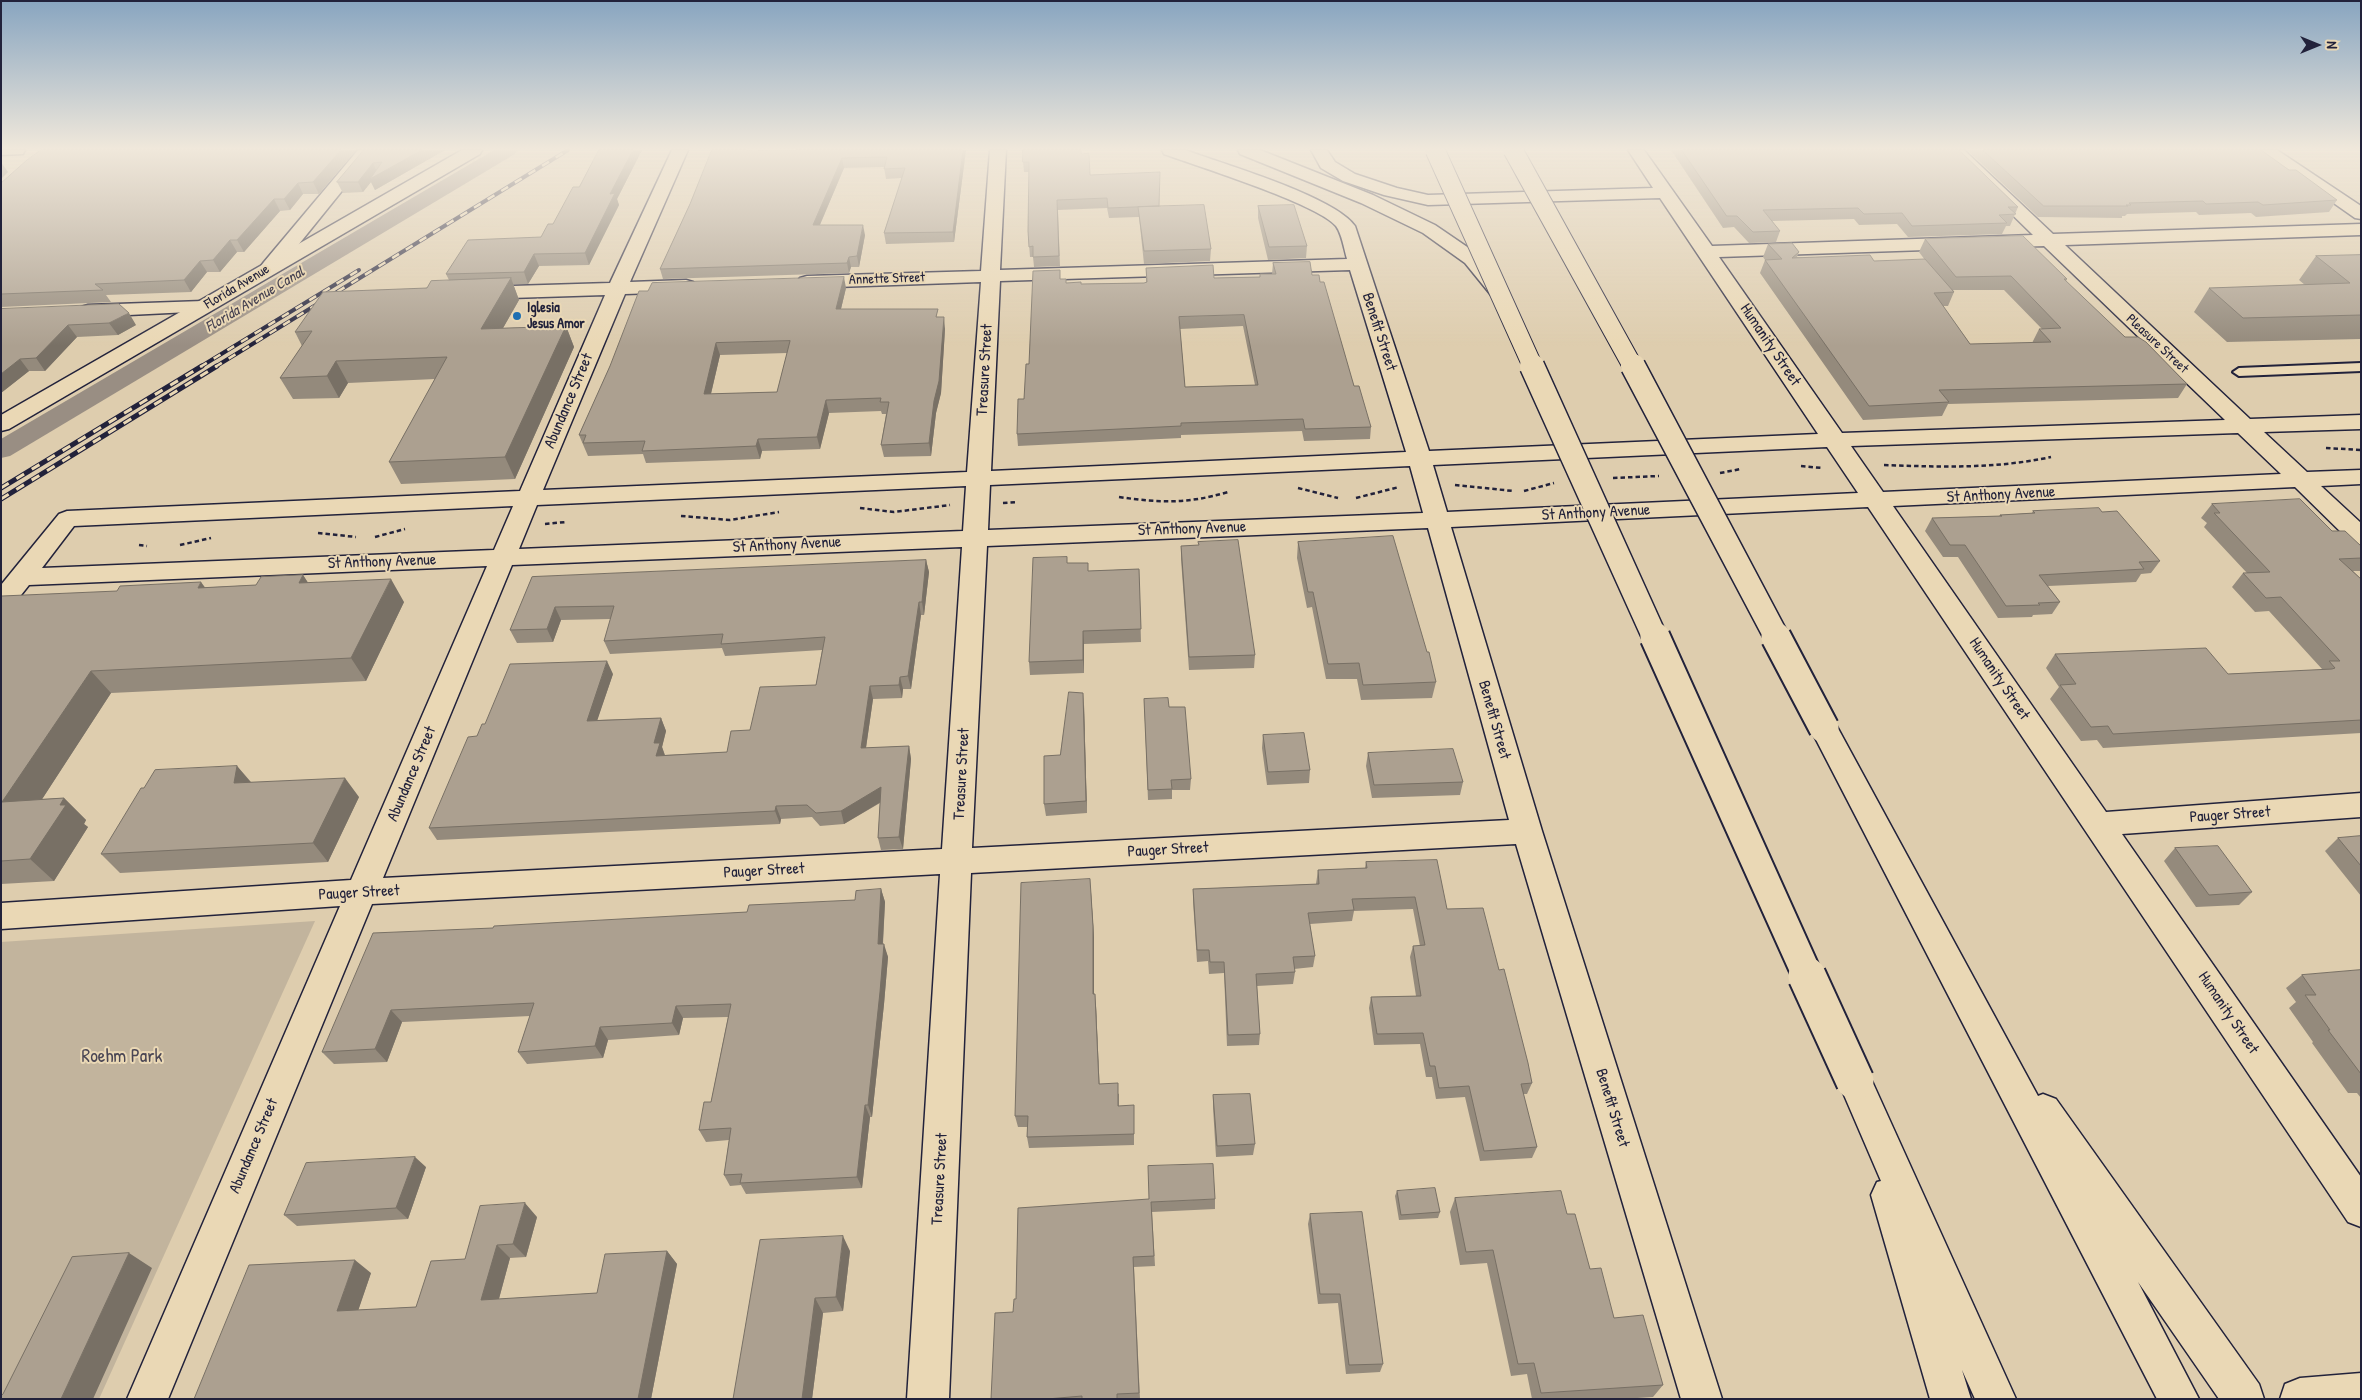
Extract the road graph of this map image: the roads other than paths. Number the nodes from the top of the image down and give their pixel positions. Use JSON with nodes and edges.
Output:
{"nodes":[{"id":1,"x":313,"y":215,"type":"edge"},
{"id":2,"x":360,"y":215,"type":"edge"},
{"id":3,"x":650,"y":215,"type":"edge"},
{"id":4,"x":994,"y":215,"type":"edge"},
{"id":5,"x":1333,"y":215,"type":"edge"},
{"id":6,"x":1400,"y":215,"type":"edge"},
{"id":7,"x":1463,"y":215,"type":"edge"},
{"id":8,"x":1550,"y":215,"type":"edge"},
{"id":9,"x":1681,"y":215,"type":"edge"},
{"id":10,"x":2021,"y":215,"type":"edge"},
{"id":11,"x":2361,"y":229,"type":"edge"},
{"id":12,"x":2048,"y":241,"type":"junction"},
{"id":13,"x":1706,"y":252,"type":"junction"},
{"id":14,"x":1358,"y":264,"type":"junction"},
{"id":15,"x":271,"y":266,"type":"junction"},
{"id":16,"x":991,"y":276,"type":"junction"},
{"id":17,"x":784,"y":283,"type":"edge"},
{"id":18,"x":705,"y":286,"type":"edge"},
{"id":19,"x":617,"y":289,"type":"junction"},
{"id":20,"x":1498,"y":292,"type":"junction"},
{"id":21,"x":462,"y":294,"type":"edge"},
{"id":22,"x":203,"y":307,"type":"junction"},
{"id":23,"x":68,"y":311,"type":"edge"},
{"id":24,"x":2361,"y":367,"type":"edge"},
{"id":25,"x":2239,"y":372,"type":"dead end"},
{"id":26,"x":2361,"y":422,"type":"edge"},
{"id":27,"x":1,"y":424,"type":"edge"},
{"id":28,"x":2246,"y":427,"type":"junction"},
{"id":29,"x":1835,"y":440,"type":"junction"},
{"id":30,"x":1424,"y":473,"type":"junction"},
{"id":31,"x":979,"y":477,"type":"junction"},
{"id":32,"x":2361,"y":477,"type":"edge"},
{"id":33,"x":2300,"y":480,"type":"junction"},
{"id":34,"x":528,"y":499,"type":"junction"},
{"id":35,"x":1876,"y":501,"type":"junction"},
{"id":36,"x":1436,"y":520,"type":"junction"},
{"id":37,"x":976,"y":537,"type":"junction"},
{"id":38,"x":2361,"y":538,"type":"edge"},
{"id":39,"x":503,"y":558,"type":"junction"},
{"id":40,"x":22,"y":577,"type":"junction"},
{"id":41,"x":1,"y":603,"type":"edge"},
{"id":42,"x":2361,"y":805,"type":"edge"},
{"id":43,"x":2099,"y":824,"type":"junction"},
{"id":44,"x":1527,"y":831,"type":"junction"},
{"id":45,"x":956,"y":861,"type":"junction"},
{"id":46,"x":361,"y":892,"type":"junction"},
{"id":47,"x":1,"y":916,"type":"edge"},
{"id":48,"x":1958,"y":984,"type":"junction"},
{"id":49,"x":1855,"y":1081,"type":"junction"},
{"id":50,"x":2361,"y":1209,"type":"edge"},
{"id":51,"x":2361,"y":1393,"type":"edge"},
{"id":52,"x":147,"y":1399,"type":"edge"},
{"id":53,"x":928,"y":1399,"type":"edge"},
{"id":54,"x":1702,"y":1399,"type":"edge"},
{"id":55,"x":1952,"y":1399,"type":"edge"},
{"id":56,"x":1996,"y":1399,"type":"edge"},
{"id":57,"x":2179,"y":1399,"type":"edge"},
{"id":58,"x":2244,"y":1399,"type":"edge"},
{"id":59,"x":2300,"y":1399,"type":"edge"}],
"edges":[{"from":1,"to":15,"type":"main road"},
{"from":2,"to":15,"type":"main road","name":"Florida Avenue"},
{"from":3,"to":19,"type":"main road","name":"Abundance Street"},
{"from":4,"to":16,"type":"main road","name":"Treasure Street"},
{"from":5,"to":14,"type":"main road","name":"Benefit Street"},
{"from":6,"to":20,"type":"main road"},
{"from":7,"to":20,"type":"main road","bridge":true},
{"from":8,"to":48,"type":"main road","bridge":true},
{"from":9,"to":13,"type":"main road","name":"Humanity Street"},
{"from":10,"to":12,"type":"main road","name":"Pleasure Street"},
{"from":11,"to":12,"type":"main road"},
{"from":12,"to":13,"type":"main road"},
{"from":12,"to":28,"type":"main road","name":"Pleasure Street"},
{"from":13,"to":29,"type":"main road","name":"Humanity Street"},
{"from":14,"to":16,"type":"main road","name":"Annette Street"},
{"from":14,"to":30,"type":"main road","name":"Benefit Street"},
{"from":15,"to":22,"type":"main road","name":"Florida Avenue"},
{"from":16,"to":17,"type":"main road","name":"Annette Street"},
{"from":16,"to":31,"type":"main road","name":"Treasure Street"},
{"from":18,"to":19,"type":"main road"},
{"from":19,"to":21,"type":"main road"},
{"from":19,"to":34,"type":"main road","name":"Abundance Street"},
{"from":20,"to":49,"type":"main road","bridge":true},
{"from":22,"to":23,"type":"main road"},
{"from":22,"to":27,"type":"main road","name":"Florida Avenue"},
{"from":24,"to":25,"type":"lane"},
{"from":26,"to":28,"type":"main road"},
{"from":28,"to":29,"type":"main road"},
{"from":28,"to":33,"type":"main road","name":"Pleasure Street"},
{"from":29,"to":30,"type":"main road"},
{"from":29,"to":35,"type":"main road","name":"Humanity Street"},
{"from":30,"to":31,"type":"main road"},
{"from":30,"to":36,"type":"main road","name":"Benefit Street"},
{"from":31,"to":34,"type":"main road"},
{"from":31,"to":37,"type":"main road","name":"Treasure Street"},
{"from":32,"to":33,"type":"main road","name":"St Anthony Avenue"},
{"from":33,"to":35,"type":"main road","name":"St Anthony Avenue"},
{"from":33,"to":38,"type":"main road","name":"Pleasure Street"},
{"from":34,"to":39,"type":"main road","name":"Abundance Street"},
{"from":34,"to":40,"type":"main road"},
{"from":35,"to":36,"type":"main road","name":"St Anthony Avenue"},
{"from":35,"to":43,"type":"main road","name":"Humanity Street"},
{"from":36,"to":37,"type":"main road","name":"St Anthony Avenue"},
{"from":36,"to":44,"type":"main road","name":"Benefit Street"},
{"from":37,"to":39,"type":"main road","name":"St Anthony Avenue"},
{"from":37,"to":45,"type":"main road","name":"Treasure Street"},
{"from":39,"to":40,"type":"main road","name":"St Anthony Avenue"},
{"from":39,"to":46,"type":"main road","name":"Abundance Street"},
{"from":40,"to":41,"type":"main road"},
{"from":42,"to":43,"type":"main road","name":"Pauger Street"},
{"from":43,"to":50,"type":"main road","name":"Humanity Street"},
{"from":44,"to":45,"type":"main road","name":"Pauger Street"},
{"from":44,"to":54,"type":"main road","name":"Benefit Street"},
{"from":45,"to":46,"type":"main road","name":"Pauger Street"},
{"from":45,"to":53,"type":"main road","name":"Treasure Street"},
{"from":46,"to":47,"type":"main road","name":"Pauger Street"},
{"from":46,"to":52,"type":"main road","name":"Abundance Street"},
{"from":48,"to":57,"type":"main road"},
{"from":48,"to":58,"type":"main road"},
{"from":49,"to":55,"type":"main road"},
{"from":49,"to":56,"type":"main road"},
{"from":51,"to":59,"type":"main road"}]}
